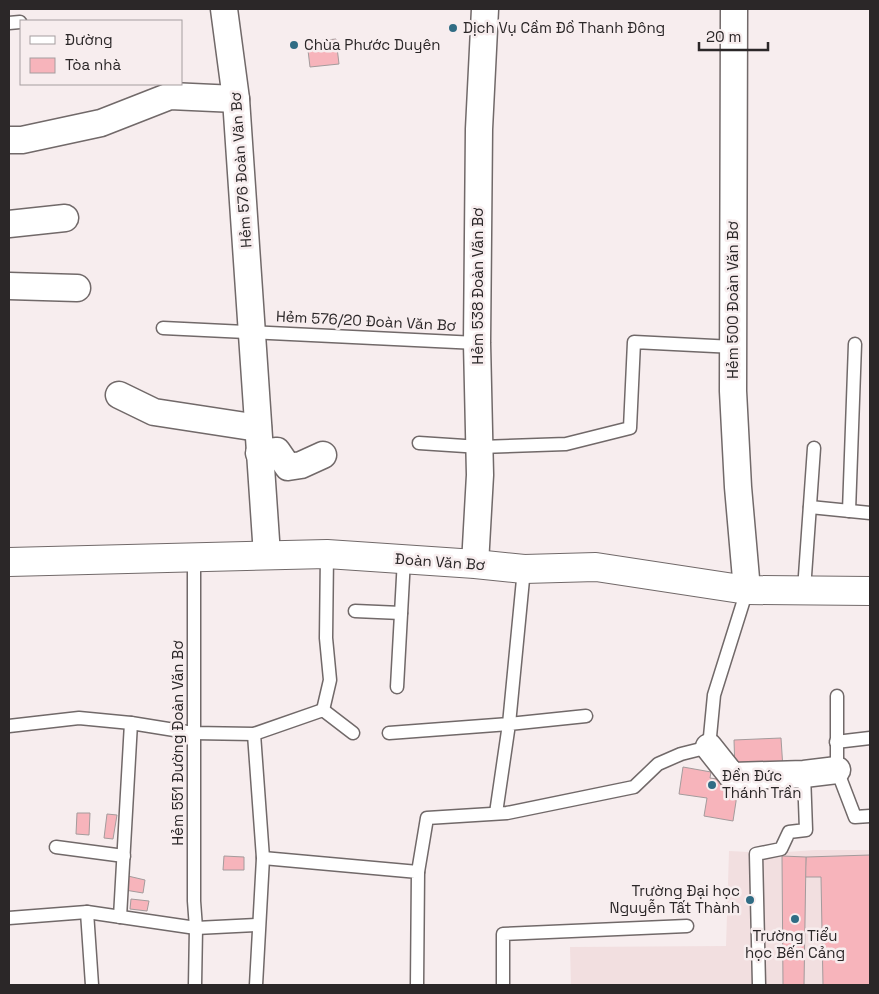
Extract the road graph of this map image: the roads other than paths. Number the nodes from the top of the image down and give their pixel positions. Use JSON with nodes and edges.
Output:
{"nodes":[{"id":1,"x":224,"y":9,"type":"edge"},
{"id":2,"x":485,"y":9,"type":"edge"},
{"id":3,"x":734,"y":9,"type":"edge"},
{"id":4,"x":236,"y":99,"type":"junction"},
{"id":5,"x":9,"y":140,"type":"edge"},
{"id":6,"x":65,"y":218,"type":"dead end"},
{"id":7,"x":9,"y":224,"type":"edge"},
{"id":8,"x":9,"y":286,"type":"edge"},
{"id":9,"x":77,"y":288,"type":"dead end"},
{"id":10,"x":162,"y":328,"type":"dead end"},
{"id":11,"x":253,"y":332,"type":"junction"},
{"id":12,"x":477,"y":343,"type":"junction"},
{"id":13,"x":854,"y":344,"type":"dead end"},
{"id":14,"x":734,"y":347,"type":"junction"},
{"id":15,"x":119,"y":394,"type":"dead end"},
{"id":16,"x":259,"y":440,"type":"junction"},
{"id":17,"x":419,"y":443,"type":"dead end"},
{"id":18,"x":480,"y":447,"type":"junction"},
{"id":19,"x":814,"y":448,"type":"dead end"},
{"id":20,"x":323,"y":455,"type":"dead end"},
{"id":21,"x":810,"y":507,"type":"junction"},
{"id":22,"x":849,"y":511,"type":"junction"},
{"id":23,"x":870,"y":513,"type":"edge"},
{"id":24,"x":327,"y":554,"type":"junction"},
{"id":25,"x":267,"y":555,"type":"junction"},
{"id":26,"x":194,"y":557,"type":"junction"},
{"id":27,"x":404,"y":559,"type":"junction"},
{"id":28,"x":9,"y":562,"type":"edge"},
{"id":29,"x":475,"y":564,"type":"junction"},
{"id":30,"x":524,"y":568,"type":"junction"},
{"id":31,"x":747,"y":590,"type":"junction"},
{"id":32,"x":804,"y":590,"type":"junction"},
{"id":33,"x":870,"y":591,"type":"edge"},
{"id":34,"x":355,"y":611,"type":"dead end"},
{"id":35,"x":401,"y":613,"type":"junction"},
{"id":36,"x":397,"y":687,"type":"dead end"},
{"id":37,"x":837,"y":696,"type":"dead end"},
{"id":38,"x":323,"y":710,"type":"junction"},
{"id":39,"x":586,"y":716,"type":"dead end"},
{"id":40,"x":131,"y":723,"type":"junction"},
{"id":41,"x":509,"y":724,"type":"junction"},
{"id":42,"x":9,"y":726,"type":"edge"},
{"id":43,"x":193,"y":733,"type":"junction"},
{"id":44,"x":353,"y":733,"type":"dead end"},
{"id":45,"x":389,"y":733,"type":"dead end"},
{"id":46,"x":254,"y":734,"type":"junction"},
{"id":47,"x":870,"y":738,"type":"edge"},
{"id":48,"x":836,"y":742,"type":"junction"},
{"id":49,"x":710,"y":747,"type":"junction"},
{"id":50,"x":837,"y":770,"type":"junction"},
{"id":51,"x":804,"y":774,"type":"junction"},
{"id":52,"x":496,"y":813,"type":"junction"},
{"id":53,"x":870,"y":816,"type":"edge"},
{"id":54,"x":56,"y":847,"type":"dead end"},
{"id":55,"x":124,"y":856,"type":"junction"},
{"id":56,"x":263,"y":858,"type":"junction"},
{"id":57,"x":418,"y":872,"type":"junction"},
{"id":58,"x":87,"y":912,"type":"junction"},
{"id":59,"x":9,"y":918,"type":"edge"},
{"id":60,"x":120,"y":918,"type":"junction"},
{"id":61,"x":258,"y":925,"type":"junction"},
{"id":62,"x":687,"y":926,"type":"dead end"},
{"id":63,"x":196,"y":928,"type":"junction"},
{"id":64,"x":92,"y":985,"type":"edge"},
{"id":65,"x":195,"y":985,"type":"edge"},
{"id":66,"x":256,"y":985,"type":"edge"},
{"id":67,"x":417,"y":985,"type":"edge"},
{"id":68,"x":502,"y":985,"type":"edge"},
{"id":69,"x":759,"y":985,"type":"edge"}],
"edges":[{"from":1,"to":4,"type":"street","name":"Hẻm 576 Đoàn Văn Bơ"},
{"from":2,"to":12,"type":"street","name":"Hẻm 538 Đoàn Văn Bơ"},
{"from":3,"to":14,"type":"street","name":"Hẻm 500 Đoàn Văn Bơ"},
{"from":4,"to":5,"type":"street"},
{"from":4,"to":11,"type":"street","name":"Hẻm 576 Đoàn Văn Bơ"},
{"from":6,"to":7,"type":"street"},
{"from":8,"to":9,"type":"street"},
{"from":10,"to":11,"type":"lane"},
{"from":11,"to":12,"type":"lane","name":"Hẻm 576/20 Đoàn Văn Bơ"},
{"from":11,"to":16,"type":"street","name":"Hẻm 576 Đoàn Văn Bơ"},
{"from":12,"to":18,"type":"street","name":"Hẻm 538 Đoàn Văn Bơ"},
{"from":13,"to":22,"type":"lane"},
{"from":14,"to":18,"type":"lane"},
{"from":14,"to":31,"type":"street","name":"Hẻm 500 Đoàn Văn Bơ"},
{"from":15,"to":16,"type":"street"},
{"from":16,"to":20,"type":"street"},
{"from":16,"to":25,"type":"street","name":"Hẻm 576 Đoàn Văn Bơ"},
{"from":17,"to":18,"type":"lane"},
{"from":18,"to":29,"type":"street","name":"Hẻm 538 Đoàn Văn Bơ"},
{"from":19,"to":21,"type":"lane"},
{"from":21,"to":22,"type":"lane"},
{"from":21,"to":32,"type":"lane"},
{"from":22,"to":23,"type":"lane"},
{"from":24,"to":25,"type":"street","name":"Đoàn Văn Bơ"},
{"from":24,"to":27,"type":"street","name":"Đoàn Văn Bơ"},
{"from":24,"to":38,"type":"lane"},
{"from":25,"to":26,"type":"street","name":"Đoàn Văn Bơ"},
{"from":26,"to":28,"type":"street","name":"Đoàn Văn Bơ"},
{"from":26,"to":43,"type":"lane","name":"Hẻm 551 Đường Đoàn Văn Bơ"},
{"from":27,"to":29,"type":"street","name":"Đoàn Văn Bơ"},
{"from":27,"to":35,"type":"lane"},
{"from":29,"to":30,"type":"street","name":"Đoàn Văn Bơ"},
{"from":30,"to":31,"type":"street","name":"Đoàn Văn Bơ"},
{"from":30,"to":41,"type":"lane"},
{"from":31,"to":32,"type":"street","name":"Đoàn Văn Bơ"},
{"from":31,"to":49,"type":"lane"},
{"from":32,"to":33,"type":"street","name":"Đoàn Văn Bơ"},
{"from":34,"to":35,"type":"lane"},
{"from":35,"to":36,"type":"lane"},
{"from":37,"to":48,"type":"lane"},
{"from":38,"to":44,"type":"lane"},
{"from":38,"to":46,"type":"lane"},
{"from":39,"to":41,"type":"lane"},
{"from":40,"to":42,"type":"lane"},
{"from":40,"to":43,"type":"lane"},
{"from":40,"to":55,"type":"lane"},
{"from":41,"to":45,"type":"lane"},
{"from":41,"to":52,"type":"lane"},
{"from":43,"to":46,"type":"lane"},
{"from":43,"to":63,"type":"lane","name":"Hẻm 551 Đường Đoàn Văn Bơ"},
{"from":46,"to":56,"type":"lane"},
{"from":47,"to":48,"type":"lane"},
{"from":48,"to":50,"type":"lane"},
{"from":49,"to":51,"type":"street"},
{"from":49,"to":52,"type":"lane"},
{"from":50,"to":51,"type":"street"},
{"from":50,"to":53,"type":"lane"},
{"from":51,"to":69,"type":"lane"},
{"from":52,"to":57,"type":"lane"},
{"from":54,"to":55,"type":"lane"},
{"from":55,"to":60,"type":"lane"},
{"from":56,"to":57,"type":"lane"},
{"from":56,"to":61,"type":"lane"},
{"from":57,"to":67,"type":"lane"},
{"from":58,"to":59,"type":"lane"},
{"from":58,"to":60,"type":"lane"},
{"from":58,"to":64,"type":"lane"},
{"from":60,"to":63,"type":"lane"},
{"from":61,"to":63,"type":"lane"},
{"from":61,"to":66,"type":"lane"},
{"from":62,"to":68,"type":"lane"},
{"from":63,"to":65,"type":"lane","name":"Hẻm 551 Đường Đoàn Văn Bơ"}]}
